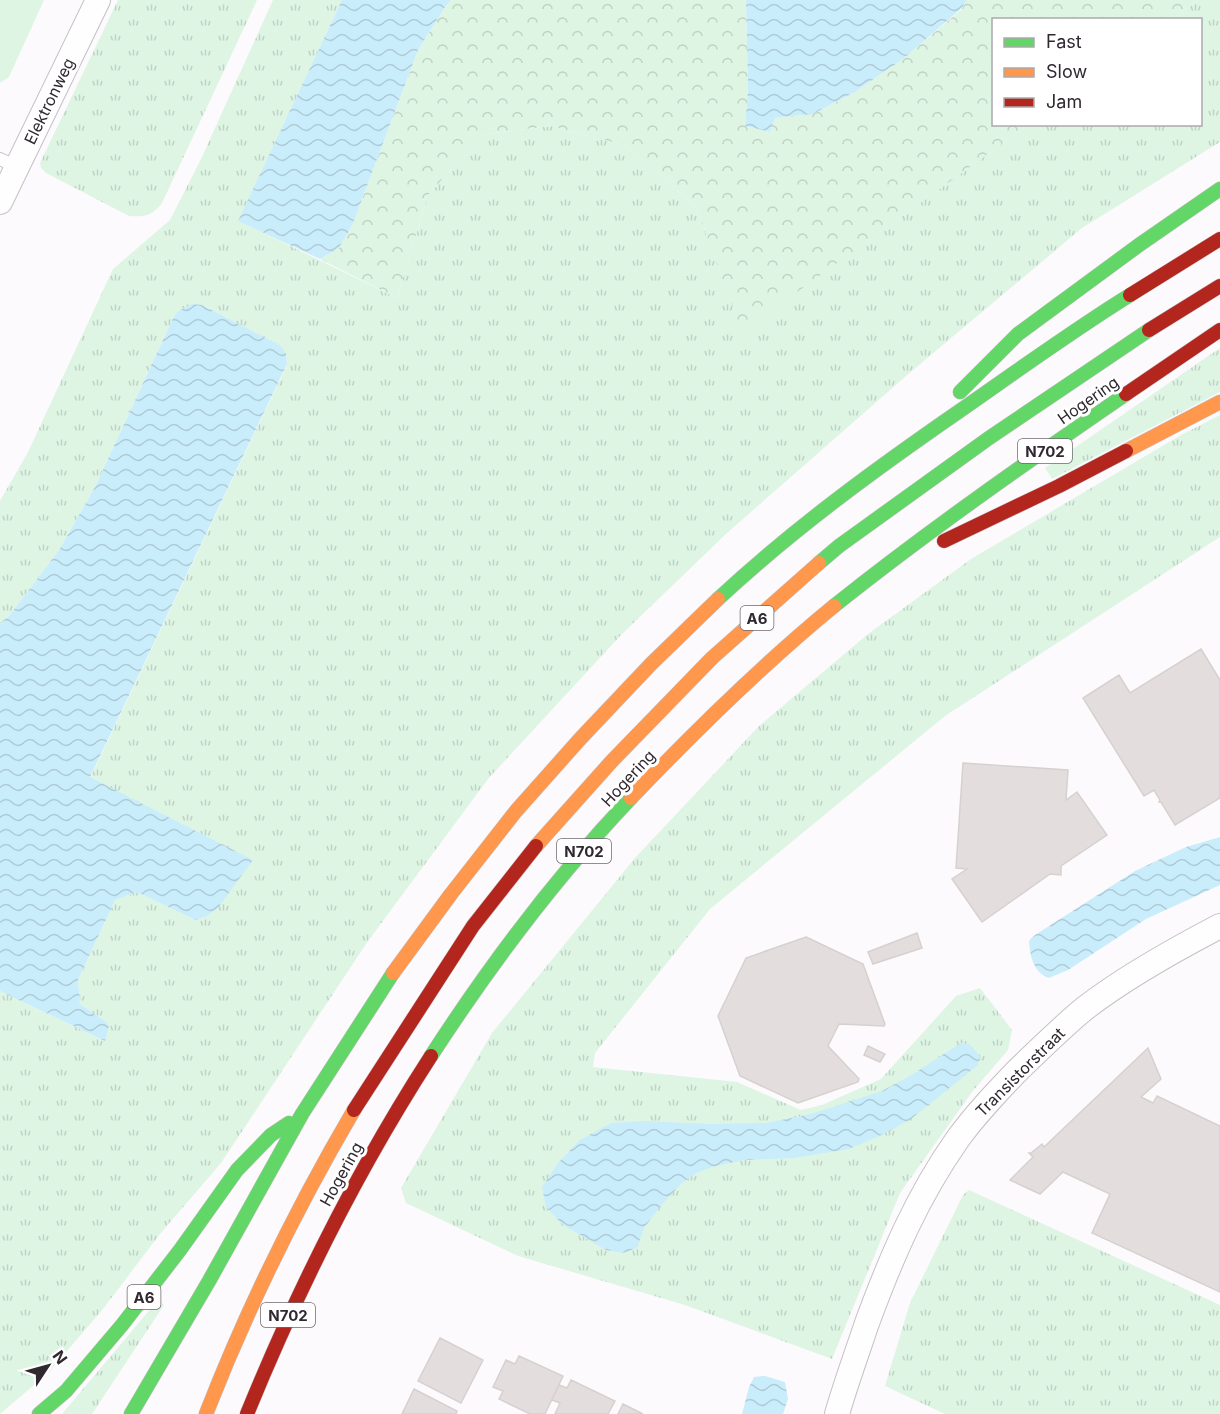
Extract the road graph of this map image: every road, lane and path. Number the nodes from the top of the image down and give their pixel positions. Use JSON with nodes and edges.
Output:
{"nodes":[{"id":1,"x":98,"y":0,"type":"edge"},
{"id":2,"x":8,"y":163,"type":"edge"},
{"id":3,"x":1220,"y":189,"type":"edge"},
{"id":4,"x":0,"y":202,"type":"edge"},
{"id":5,"x":1220,"y":239,"type":"edge"},
{"id":6,"x":1220,"y":286,"type":"edge"},
{"id":7,"x":1220,"y":330,"type":"edge"},
{"id":8,"x":1220,"y":402,"type":"edge"},
{"id":9,"x":902,"y":451,"type":"junction"},
{"id":10,"x":873,"y":576,"type":"junction"},
{"id":11,"x":1220,"y":926,"type":"edge"},
{"id":12,"x":302,"y":1113,"type":"junction"},
{"id":13,"x":39,"y":1414,"type":"edge"},
{"id":14,"x":130,"y":1414,"type":"edge"},
{"id":15,"x":206,"y":1414,"type":"edge"},
{"id":16,"x":247,"y":1414,"type":"edge"},
{"id":17,"x":837,"y":1414,"type":"edge"}],
"edges":[{"from":1,"to":2,"type":"street","name":"Elektronweg"},
{"from":2,"to":4,"type":"street","name":"Elektronweg"},
{"from":3,"to":9,"type":"highway"},
{"from":5,"to":9,"type":"highway"},
{"from":6,"to":15,"type":"highway","number":"A6"},
{"from":7,"to":10,"type":"highway","name":"Hogering","number":"N702"},
{"from":8,"to":10,"type":"highway","number":"N702"},
{"from":9,"to":12,"type":"highway"},
{"from":10,"to":16,"type":"highway","name":"Hogering","number":"N702"},
{"from":11,"to":17,"type":"street","name":"Transistorstraat"},
{"from":12,"to":13,"type":"highway","number":"A6"},
{"from":12,"to":14,"type":"highway"}]}
